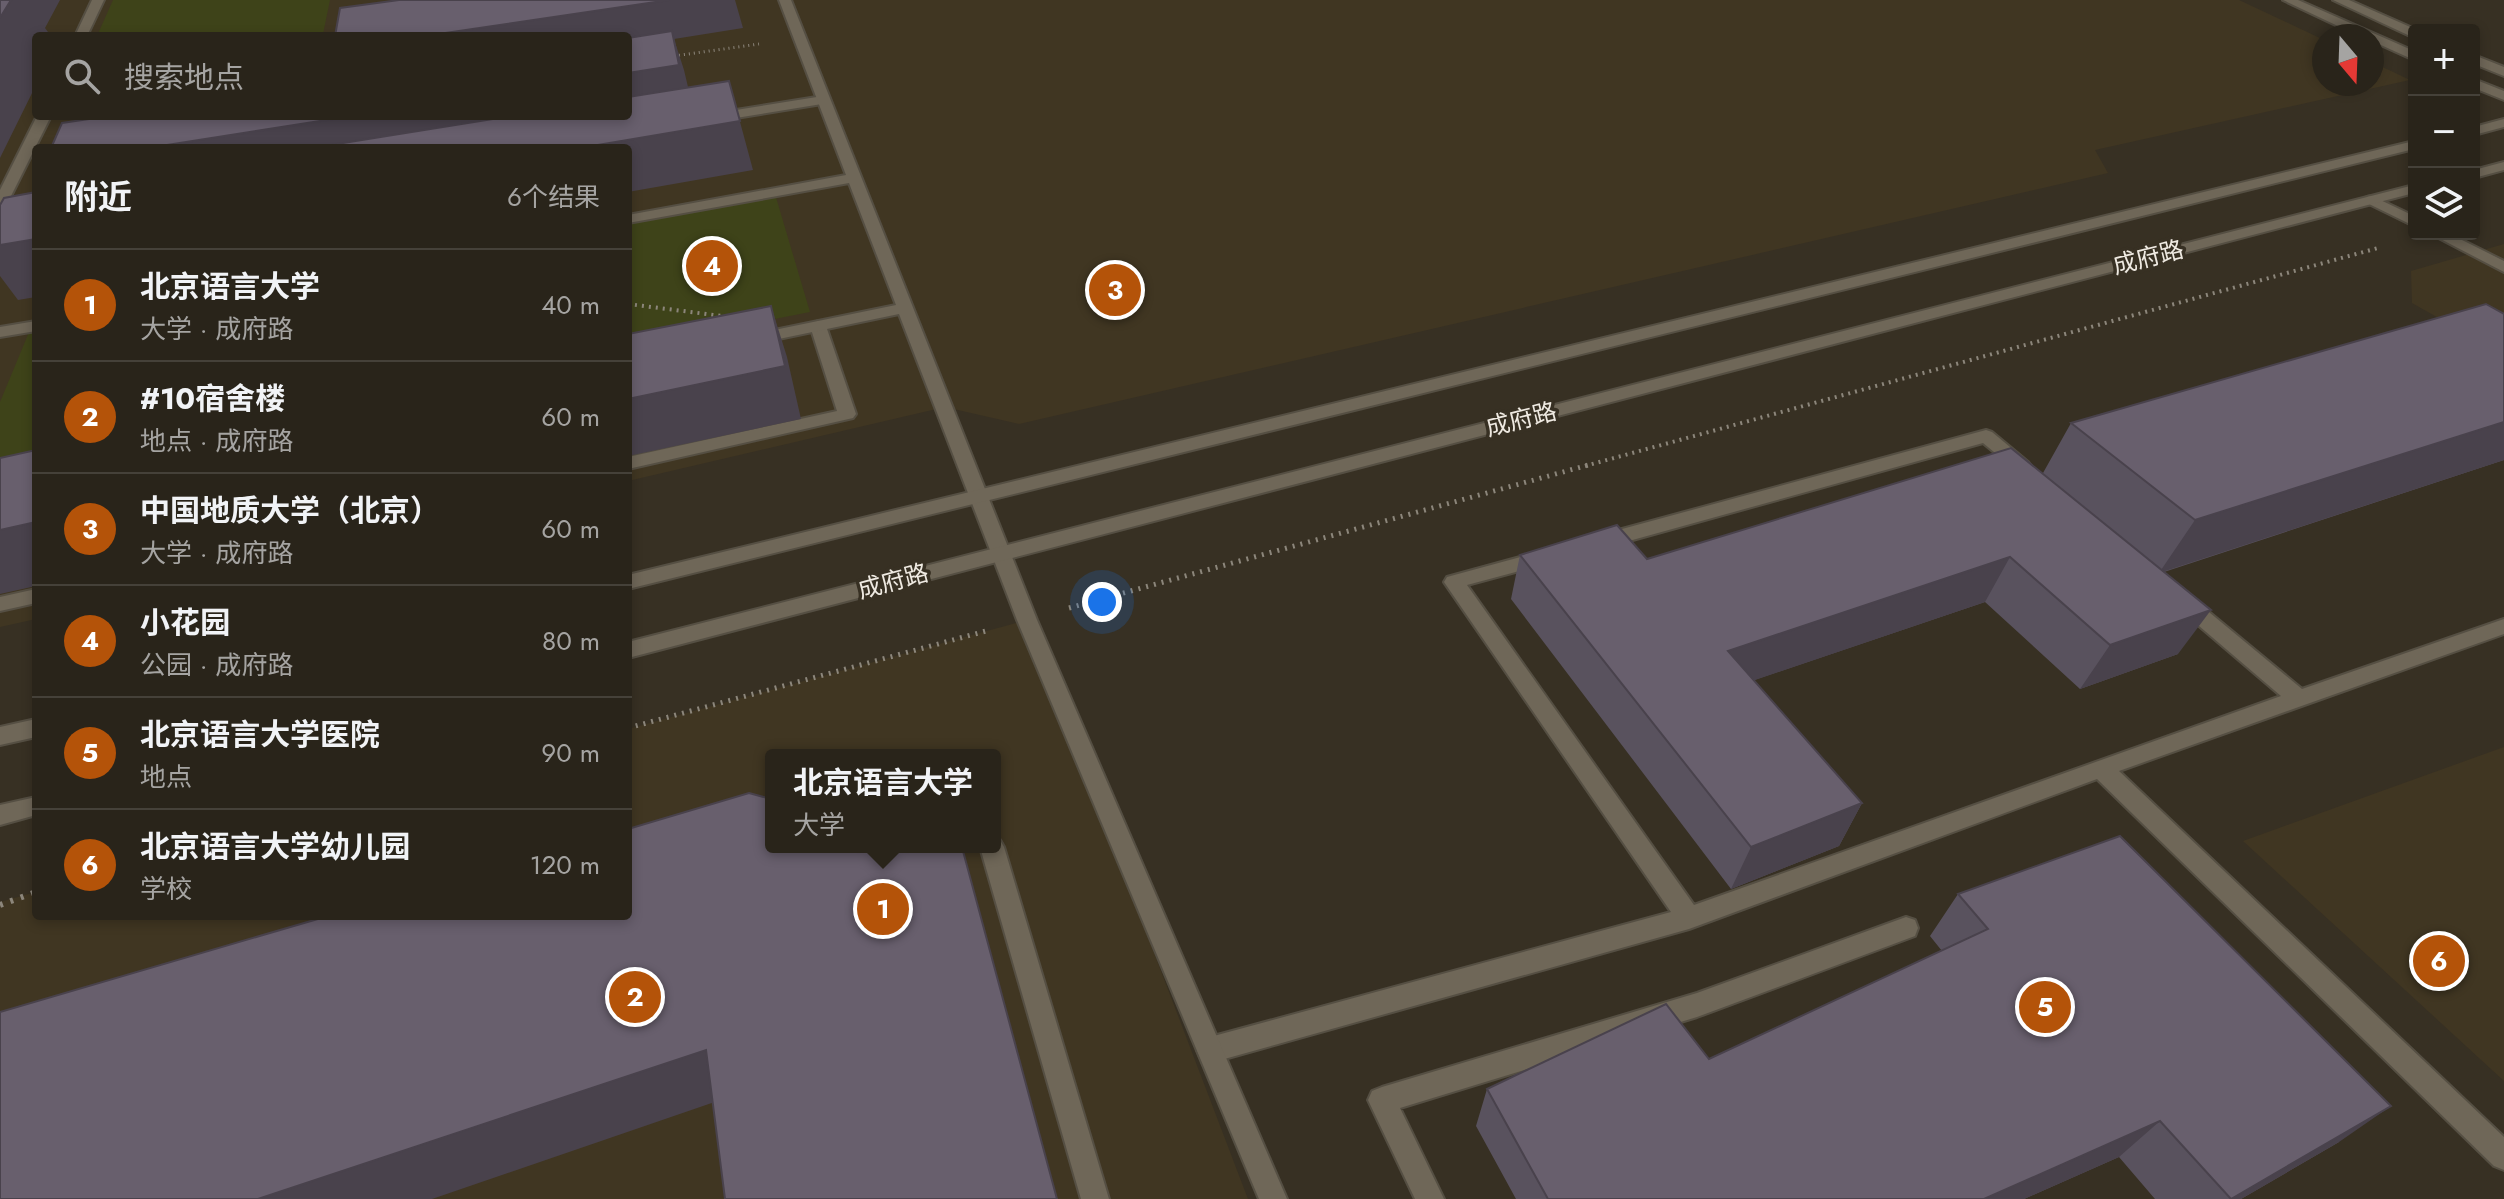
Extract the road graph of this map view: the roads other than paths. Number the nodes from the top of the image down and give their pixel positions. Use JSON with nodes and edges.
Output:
{"nodes":[{"id":1,"x":98,"y":0,"type":"edge"},
{"id":2,"x":785,"y":0,"type":"edge"},
{"id":3,"x":2289,"y":0,"type":"edge"},
{"id":4,"x":2339,"y":0,"type":"edge"},
{"id":5,"x":2342,"y":24,"type":"edge"},
{"id":6,"x":2408,"y":30,"type":"edge"},
{"id":7,"x":83,"y":32,"type":"edge"},
{"id":8,"x":2384,"y":43,"type":"edge"},
{"id":9,"x":2408,"y":53,"type":"edge"},
{"id":10,"x":2480,"y":62,"type":"edge"},
{"id":11,"x":2504,"y":72,"type":"edge"},
{"id":12,"x":2480,"y":86,"type":"edge"},
{"id":13,"x":2504,"y":96,"type":"edge"},
{"id":14,"x":823,"y":100,"type":"junction"},
{"id":15,"x":42,"y":120,"type":"edge"},
{"id":16,"x":698,"y":120,"type":"edge"},
{"id":17,"x":2504,"y":123,"type":"edge"},
{"id":18,"x":2480,"y":129,"type":"edge"},
{"id":19,"x":2408,"y":146,"type":"edge"},
{"id":20,"x":2504,"y":166,"type":"edge"},
{"id":21,"x":2480,"y":172,"type":"edge"},
{"id":22,"x":854,"y":178,"type":"junction"},
{"id":23,"x":2408,"y":191,"type":"edge"},
{"id":24,"x":2372,"y":200,"type":"junction"},
{"id":25,"x":0,"y":204,"type":"edge"},
{"id":26,"x":632,"y":218,"type":"edge"},
{"id":27,"x":2408,"y":219,"type":"edge"},
{"id":28,"x":2450,"y":240,"type":"edge"},
{"id":29,"x":2504,"y":267,"type":"edge"},
{"id":30,"x":904,"y":308,"type":"junction"},
{"id":31,"x":818,"y":326,"type":"junction"},
{"id":32,"x":32,"y":327,"type":"edge"},
{"id":33,"x":0,"y":332,"type":"edge"},
{"id":34,"x":737,"y":343,"type":"edge"},
{"id":35,"x":632,"y":462,"type":"edge"},
{"id":36,"x":2034,"y":476,"type":"edge"},
{"id":37,"x":977,"y":496,"type":"junction"},
{"id":38,"x":1000,"y":553,"type":"junction"},
{"id":39,"x":632,"y":581,"type":"edge"},
{"id":40,"x":2166,"y":587,"type":"edge"},
{"id":41,"x":32,"y":597,"type":"edge"},
{"id":42,"x":0,"y":604,"type":"edge"},
{"id":43,"x":2504,"y":626,"type":"edge"},
{"id":44,"x":632,"y":649,"type":"edge"},
{"id":45,"x":2298,"y":698,"type":"junction"},
{"id":46,"x":32,"y":729,"type":"edge"},
{"id":47,"x":0,"y":736,"type":"edge"},
{"id":48,"x":2101,"y":768,"type":"junction"},
{"id":49,"x":32,"y":807,"type":"edge"},
{"id":50,"x":0,"y":815,"type":"edge"},
{"id":51,"x":994,"y":853,"type":"edge"},
{"id":52,"x":1689,"y":918,"type":"junction"},
{"id":53,"x":1906,"y":928,"type":"dead end"},
{"id":54,"x":1210,"y":1050,"type":"junction"},
{"id":55,"x":2504,"y":1156,"type":"edge"},
{"id":56,"x":1095,"y":1199,"type":"edge"},
{"id":57,"x":1273,"y":1199,"type":"edge"},
{"id":58,"x":1430,"y":1199,"type":"edge"}],
"edges":[{"from":1,"to":7,"type":"main road"},
{"from":2,"to":14,"type":"main road"},
{"from":3,"to":5,"type":"main road"},
{"from":4,"to":6,"type":"main road"},
{"from":8,"to":9,"type":"main road"},
{"from":10,"to":11,"type":"main road"},
{"from":12,"to":13,"type":"main road"},
{"from":14,"to":16,"type":"main road"},
{"from":14,"to":22,"type":"main road"},
{"from":15,"to":25,"type":"main road"},
{"from":17,"to":18,"type":"main road"},
{"from":19,"to":37,"type":"main road","name":"成府路"},
{"from":20,"to":21,"type":"main road"},
{"from":22,"to":26,"type":"main road"},
{"from":22,"to":30,"type":"main road"},
{"from":23,"to":24,"type":"main road","name":"成府路"},
{"from":24,"to":27,"type":"main road"},
{"from":24,"to":38,"type":"main road","name":"成府路"},
{"from":28,"to":29,"type":"main road"},
{"from":30,"to":31,"type":"main road"},
{"from":30,"to":37,"type":"main road"},
{"from":31,"to":34,"type":"main road"},
{"from":31,"to":35,"type":"main road"},
{"from":32,"to":33,"type":"main road"},
{"from":36,"to":52,"type":"main road"},
{"from":37,"to":38,"type":"main road"},
{"from":37,"to":39,"type":"main road","name":"成府路"},
{"from":38,"to":44,"type":"main road","name":"成府路"},
{"from":38,"to":54,"type":"main road"},
{"from":40,"to":45,"type":"main road"},
{"from":41,"to":42,"type":"main road"},
{"from":43,"to":45,"type":"main road"},
{"from":45,"to":48,"type":"main road"},
{"from":46,"to":47,"type":"main road"},
{"from":48,"to":52,"type":"main road"},
{"from":48,"to":55,"type":"main road"},
{"from":49,"to":50,"type":"main road"},
{"from":51,"to":56,"type":"main road"},
{"from":52,"to":54,"type":"main road"},
{"from":53,"to":58,"type":"main road"},
{"from":54,"to":57,"type":"main road"}]}
